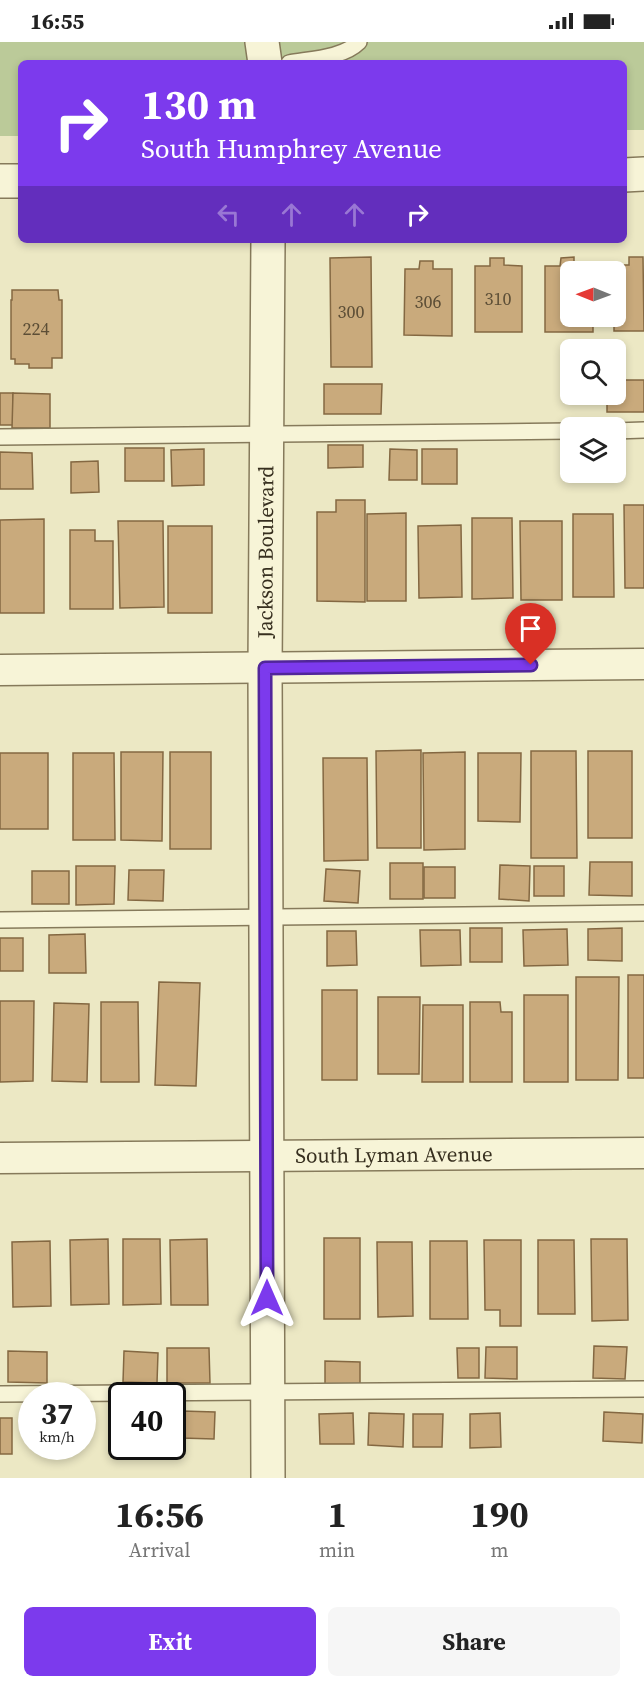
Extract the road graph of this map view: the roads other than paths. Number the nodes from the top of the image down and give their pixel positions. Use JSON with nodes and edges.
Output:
{"nodes":[{"id":1,"x":262,"y":42,"type":"edge"},
{"id":2,"x":359,"y":42,"type":"edge"},
{"id":3,"x":264,"y":60,"type":"edge"},
{"id":4,"x":305,"y":60,"type":"edge"},
{"id":5,"x":644,"y":174,"type":"edge"},
{"id":6,"x":627,"y":175,"type":"edge"},
{"id":7,"x":0,"y":181,"type":"edge"},
{"id":8,"x":18,"y":181,"type":"edge"},
{"id":9,"x":268,"y":243,"type":"edge"},
{"id":10,"x":626,"y":430,"type":"edge"},
{"id":11,"x":644,"y":430,"type":"edge"},
{"id":12,"x":560,"y":431,"type":"edge"},
{"id":13,"x":267,"y":434,"type":"junction"},
{"id":14,"x":0,"y":437,"type":"edge"},
{"id":15,"x":644,"y":664,"type":"edge"},
{"id":16,"x":265,"y":668,"type":"junction"},
{"id":17,"x":0,"y":670,"type":"edge"},
{"id":18,"x":644,"y":913,"type":"edge"},
{"id":19,"x":266,"y":917,"type":"junction"},
{"id":20,"x":0,"y":920,"type":"edge"},
{"id":21,"x":644,"y":1153,"type":"edge"},
{"id":22,"x":266,"y":1157,"type":"junction"},
{"id":23,"x":0,"y":1158,"type":"edge"},
{"id":24,"x":644,"y":1389,"type":"edge"},
{"id":25,"x":267,"y":1392,"type":"junction"},
{"id":26,"x":0,"y":1394,"type":"edge"},
{"id":27,"x":267,"y":1478,"type":"edge"}],
"edges":[{"from":1,"to":3,"type":"street"},
{"from":2,"to":4,"type":"lane"},
{"from":5,"to":6,"type":"street"},
{"from":7,"to":8,"type":"street"},
{"from":9,"to":13,"type":"street","name":"Jackson Boulevard"},
{"from":10,"to":11,"type":"lane"},
{"from":12,"to":13,"type":"lane"},
{"from":13,"to":14,"type":"lane"},
{"from":13,"to":16,"type":"street","name":"Jackson Boulevard"},
{"from":15,"to":16,"type":"street"},
{"from":16,"to":17,"type":"street"},
{"from":16,"to":19,"type":"street","name":"Jackson Boulevard"},
{"from":18,"to":19,"type":"lane"},
{"from":19,"to":20,"type":"lane"},
{"from":19,"to":22,"type":"street","name":"Jackson Boulevard"},
{"from":21,"to":22,"type":"street","name":"South Lyman Avenue"},
{"from":22,"to":23,"type":"street","name":"South Lyman Avenue"},
{"from":22,"to":25,"type":"street","name":"Jackson Boulevard"},
{"from":24,"to":25,"type":"lane"},
{"from":25,"to":26,"type":"lane"},
{"from":25,"to":27,"type":"street","name":"Jackson Boulevard"}]}
